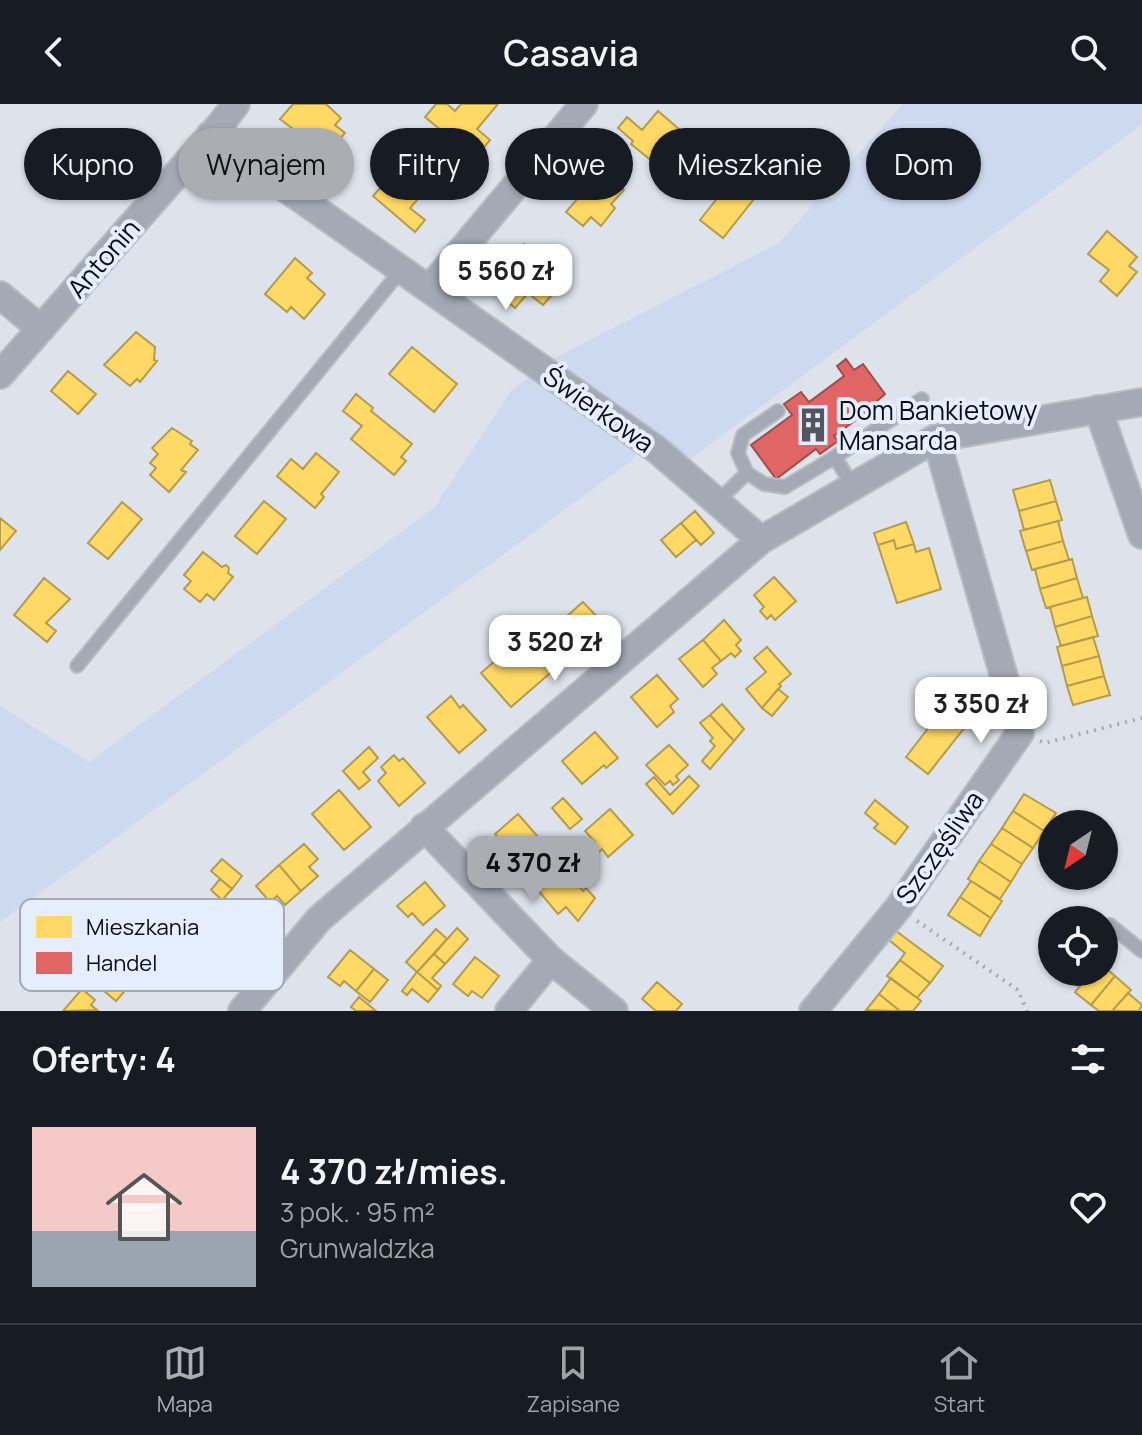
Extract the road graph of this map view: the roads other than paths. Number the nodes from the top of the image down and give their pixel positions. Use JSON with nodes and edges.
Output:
{"nodes":[{"id":1,"x":236,"y":104,"type":"edge"},
{"id":2,"x":584,"y":104,"type":"edge"},
{"id":3,"x":216,"y":128,"type":"edge"},
{"id":4,"x":178,"y":172,"type":"edge"},
{"id":5,"x":303,"y":200,"type":"edge"},
{"id":6,"x":402,"y":269,"type":"junction"},
{"id":7,"x":429,"y":289,"type":"junction"},
{"id":8,"x":0,"y":295,"type":"edge"},
{"id":9,"x":41,"y":329,"type":"junction"},
{"id":10,"x":0,"y":375,"type":"edge"},
{"id":11,"x":922,"y":399,"type":"dead end"},
{"id":12,"x":1142,"y":402,"type":"edge"},
{"id":13,"x":1098,"y":409,"type":"junction"},
{"id":14,"x":778,"y":411,"type":"dead end"},
{"id":15,"x":936,"y":438,"type":"junction"},
{"id":16,"x":835,"y":457,"type":"junction"},
{"id":17,"x":747,"y":473,"type":"junction"},
{"id":18,"x":852,"y":485,"type":"junction"},
{"id":19,"x":718,"y":501,"type":"junction"},
{"id":20,"x":1142,"y":535,"type":"edge"},
{"id":21,"x":761,"y":540,"type":"junction"},
{"id":22,"x":77,"y":666,"type":"dead end"},
{"id":23,"x":424,"y":827,"type":"junction"},
{"id":24,"x":1118,"y":932,"type":"edge"},
{"id":25,"x":1142,"y":951,"type":"edge"},
{"id":26,"x":551,"y":960,"type":"junction"},
{"id":27,"x":284,"y":961,"type":"edge"},
{"id":28,"x":259,"y":991,"type":"edge"},
{"id":29,"x":242,"y":1011,"type":"edge"},
{"id":30,"x":509,"y":1011,"type":"edge"},
{"id":31,"x":614,"y":1011,"type":"edge"},
{"id":32,"x":813,"y":1011,"type":"edge"}],
"edges":[{"from":1,"to":3,"type":"street","name":"Antonin"},
{"from":2,"to":7,"type":"street"},
{"from":4,"to":9,"type":"street","name":"Antonin"},
{"from":5,"to":6,"type":"street","name":"Świerkowa"},
{"from":6,"to":7,"type":"street","name":"Świerkowa"},
{"from":6,"to":22,"type":"lane"},
{"from":7,"to":19,"type":"street","name":"Świerkowa"},
{"from":8,"to":9,"type":"street"},
{"from":9,"to":10,"type":"street","name":"Antonin"},
{"from":11,"to":16,"type":"lane"},
{"from":12,"to":13,"type":"street"},
{"from":13,"to":15,"type":"street"},
{"from":13,"to":20,"type":"street"},
{"from":14,"to":17,"type":"lane"},
{"from":15,"to":18,"type":"street"},
{"from":15,"to":32,"type":"street","name":"Szczęśliwa"},
{"from":16,"to":17,"type":"lane"},
{"from":16,"to":18,"type":"lane"},
{"from":17,"to":19,"type":"lane"},
{"from":18,"to":21,"type":"street"},
{"from":19,"to":21,"type":"street","name":"Świerkowa"},
{"from":21,"to":23,"type":"street"},
{"from":23,"to":26,"type":"street"},
{"from":23,"to":27,"type":"street"},
{"from":24,"to":25,"type":"lane"},
{"from":26,"to":30,"type":"street"},
{"from":26,"to":31,"type":"street"},
{"from":28,"to":29,"type":"street"}]}
